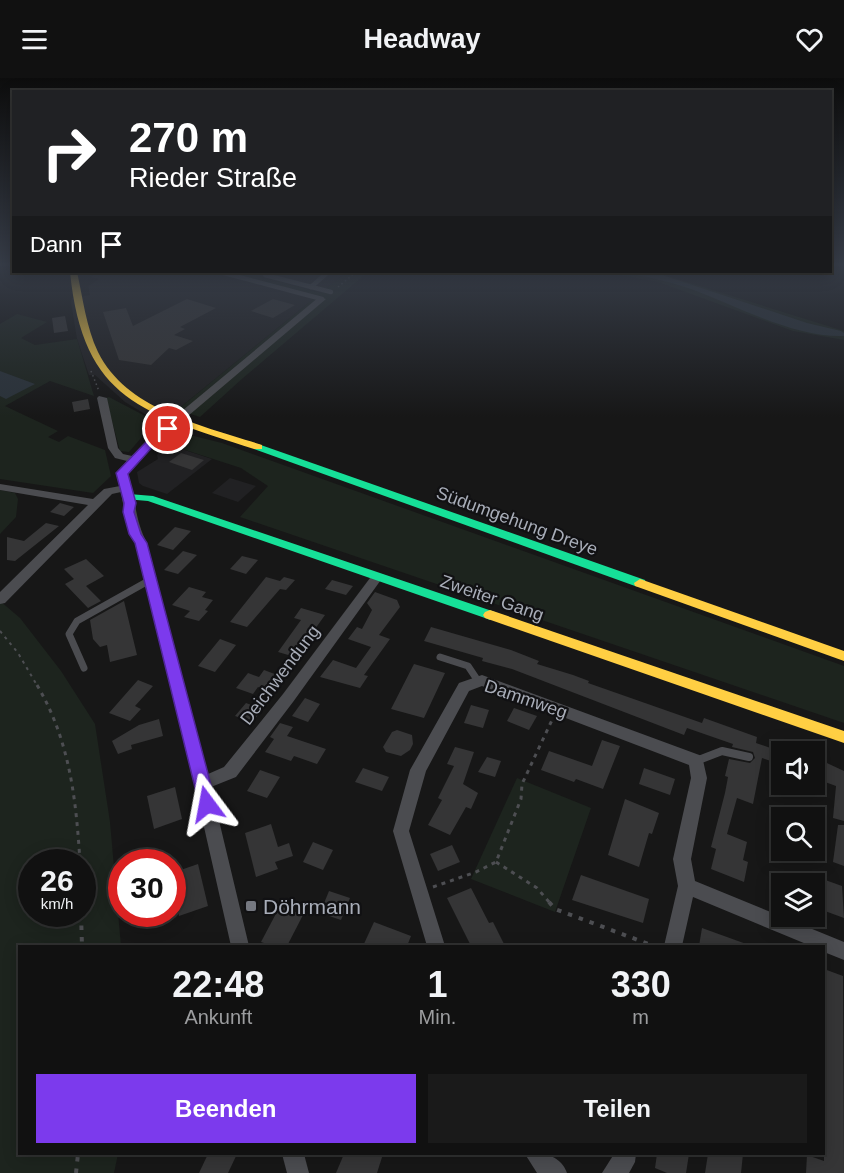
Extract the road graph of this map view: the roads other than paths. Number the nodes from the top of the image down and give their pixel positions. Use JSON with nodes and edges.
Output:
{"nodes":[{"id":1,"x":83,"y":315,"type":"edge"},
{"id":2,"x":303,"y":315,"type":"edge"},
{"id":3,"x":102,"y":398,"type":"dead end"},
{"id":4,"x":179,"y":420,"type":"junction"},
{"id":5,"x":135,"y":460,"type":"junction"},
{"id":6,"x":0,"y":487,"type":"edge"},
{"id":7,"x":128,"y":492,"type":"junction"},
{"id":8,"x":96,"y":503,"type":"junction"},
{"id":9,"x":377,"y":578,"type":"junction"},
{"id":10,"x":150,"y":580,"type":"junction"},
{"id":11,"x":0,"y":600,"type":"edge"},
{"id":12,"x":844,"y":656,"type":"edge"},
{"id":13,"x":440,"y":657,"type":"dead end"},
{"id":14,"x":84,"y":668,"type":"dead end"},
{"id":15,"x":478,"y":681,"type":"junction"},
{"id":16,"x":844,"y":737,"type":"edge"},
{"id":17,"x":749,"y":757,"type":"dead end"},
{"id":18,"x":696,"y":761,"type":"junction"},
{"id":19,"x":202,"y":783,"type":"junction"},
{"id":20,"x":687,"y":886,"type":"junction"},
{"id":21,"x":240,"y":945,"type":"edge"},
{"id":22,"x":436,"y":945,"type":"edge"},
{"id":23,"x":673,"y":945,"type":"edge"},
{"id":24,"x":844,"y":951,"type":"edge"},
{"id":25,"x":293,"y":1155,"type":"edge"},
{"id":26,"x":537,"y":1155,"type":"edge"},
{"id":27,"x":625,"y":1155,"type":"edge"},
{"id":28,"x":298,"y":1173,"type":"edge"},
{"id":29,"x":556,"y":1173,"type":"edge"},
{"id":30,"x":613,"y":1173,"type":"edge"}],
"edges":[{"from":1,"to":4,"type":"main road","name":"Südumgehung Dreye"},
{"from":2,"to":4,"type":"street"},
{"from":3,"to":5,"type":"street"},
{"from":4,"to":5,"type":"street"},
{"from":4,"to":12,"type":"main road","name":"Südumgehung Dreye"},
{"from":5,"to":7,"type":"street"},
{"from":6,"to":8,"type":"street"},
{"from":7,"to":8,"type":"street"},
{"from":7,"to":9,"type":"main road","name":"Zweiter Gang"},
{"from":7,"to":10,"type":"street"},
{"from":8,"to":11,"type":"street"},
{"from":9,"to":16,"type":"main road","name":"Zweiter Gang"},
{"from":9,"to":19,"type":"street","name":"Deichwendung"},
{"from":10,"to":14,"type":"lane"},
{"from":10,"to":19,"type":"street"},
{"from":13,"to":15,"type":"lane"},
{"from":15,"to":18,"type":"street","name":"Dammweg"},
{"from":15,"to":22,"type":"street","name":"Dammweg"},
{"from":17,"to":18,"type":"lane"},
{"from":18,"to":20,"type":"street"},
{"from":19,"to":21,"type":"street"},
{"from":20,"to":23,"type":"street"},
{"from":20,"to":24,"type":"street"},
{"from":25,"to":28,"type":"street"},
{"from":26,"to":29,"type":"street"},
{"from":27,"to":30,"type":"street"}]}
